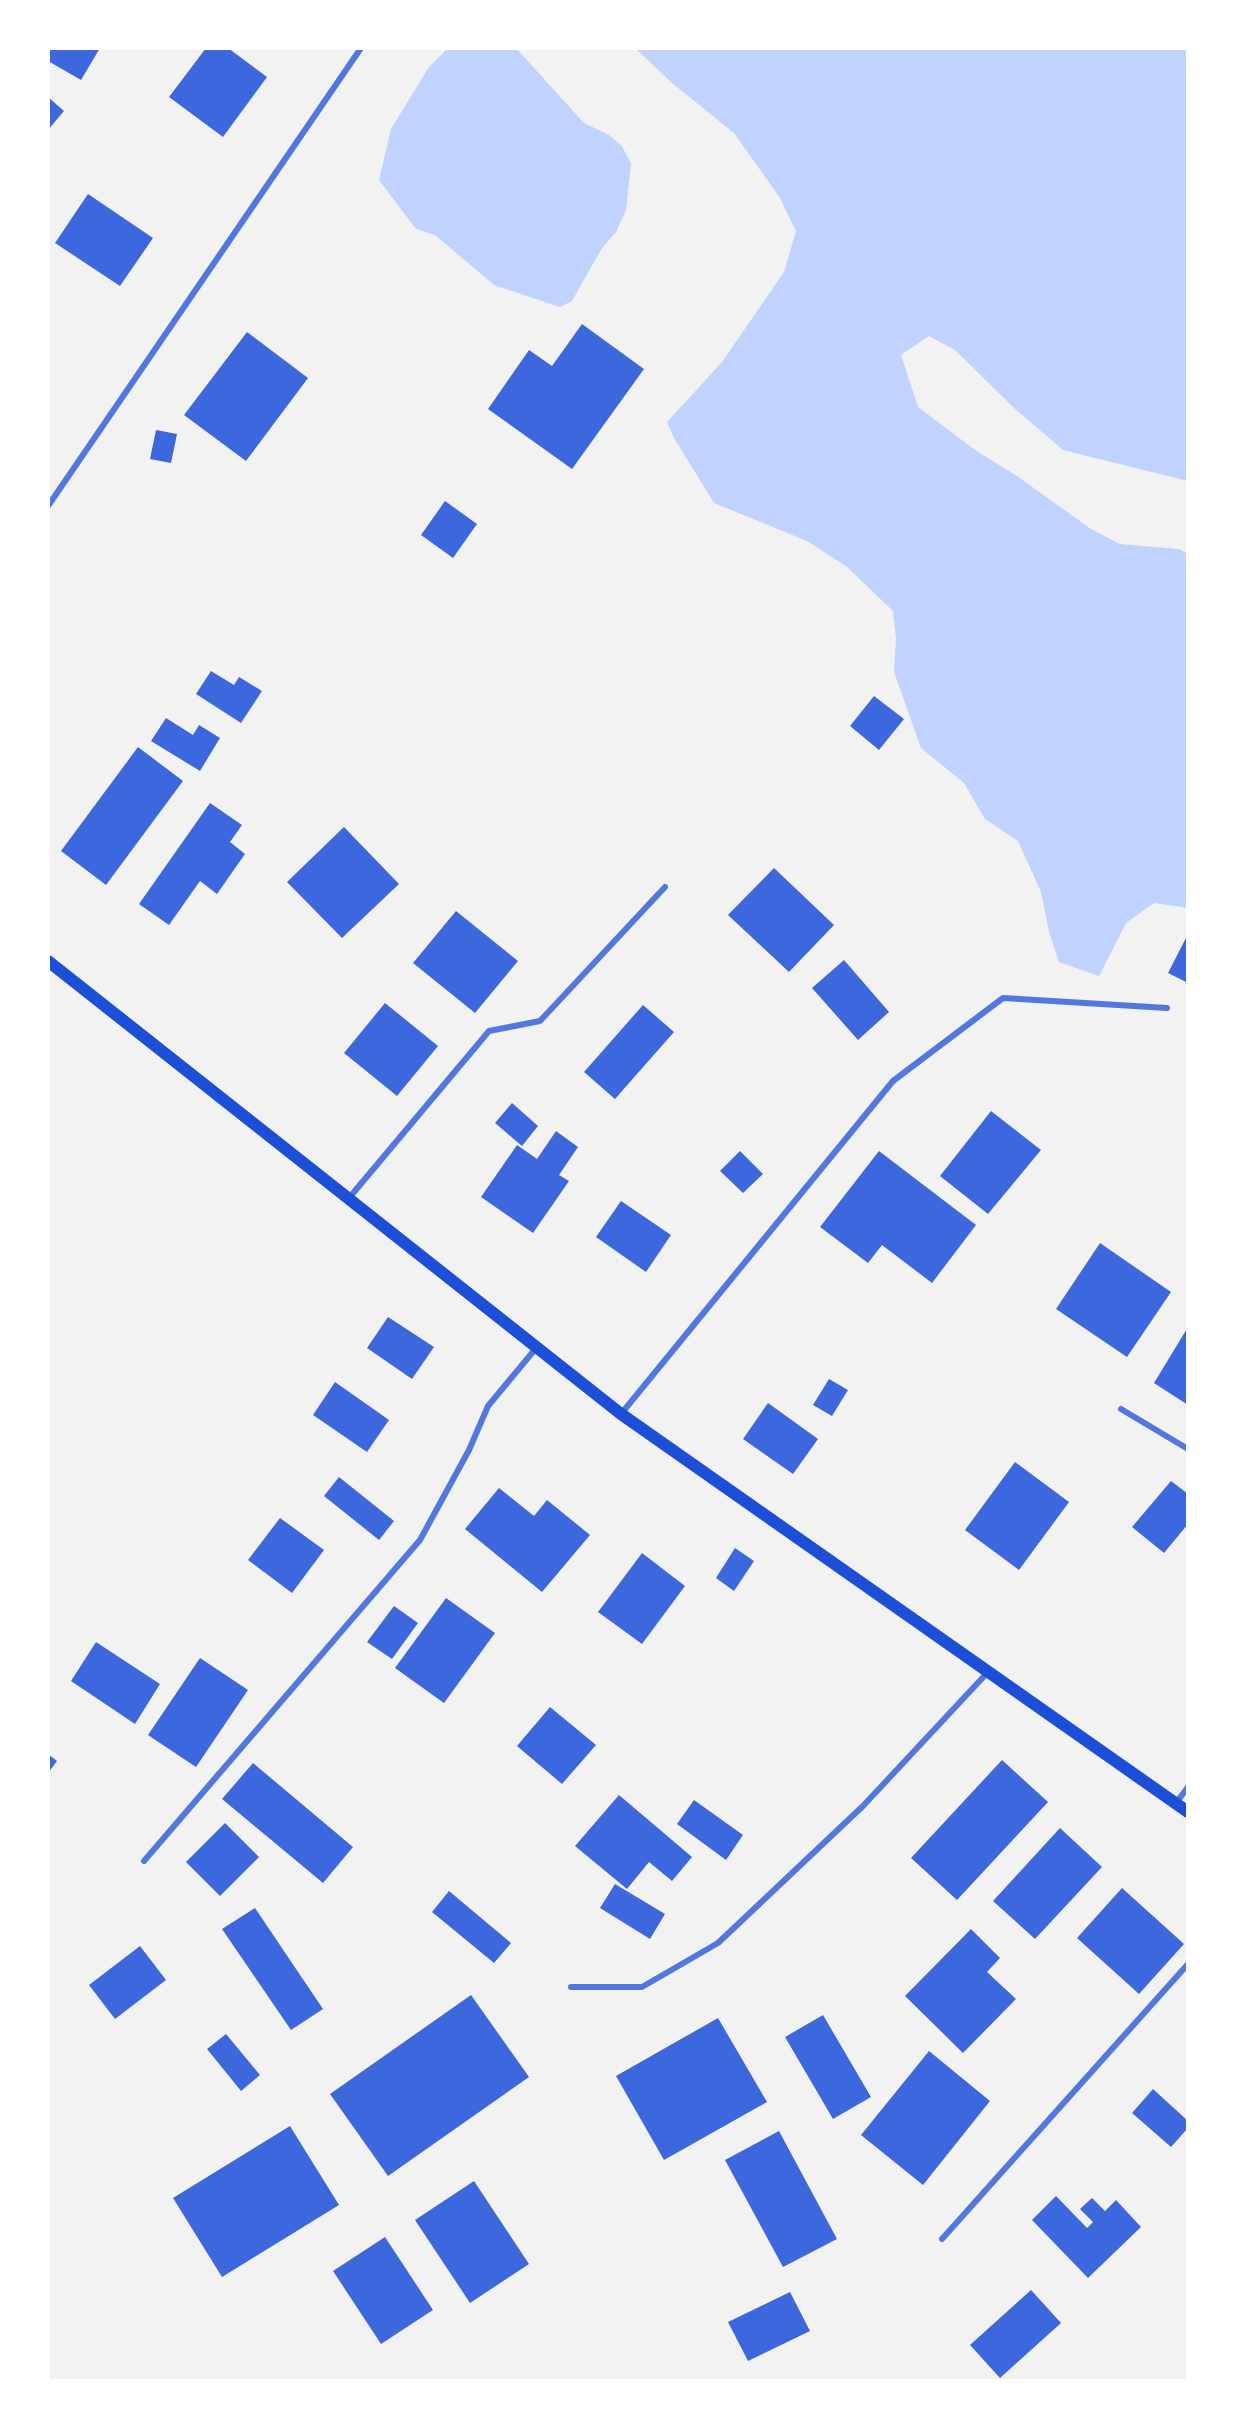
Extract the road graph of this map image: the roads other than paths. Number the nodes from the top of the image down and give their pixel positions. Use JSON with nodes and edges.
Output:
{"nodes":[{"id":1,"x":361,"y":48,"type":"edge"},
{"id":2,"x":48,"y":506,"type":"edge"},
{"id":3,"x":665,"y":888,"type":"dead end"},
{"id":4,"x":48,"y":961,"type":"edge"},
{"id":5,"x":1167,"y":1008,"type":"dead end"},
{"id":6,"x":349,"y":1198,"type":"junction"},
{"id":7,"x":537,"y":1347,"type":"junction"},
{"id":8,"x":1121,"y":1408,"type":"dead end"},
{"id":9,"x":621,"y":1414,"type":"junction"},
{"id":10,"x":1188,"y":1449,"type":"edge"},
{"id":11,"x":988,"y":1672,"type":"junction"},
{"id":12,"x":1188,"y":1787,"type":"edge"},
{"id":13,"x":1175,"y":1803,"type":"junction"},
{"id":14,"x":1188,"y":1812,"type":"edge"},
{"id":15,"x":144,"y":1861,"type":"dead end"},
{"id":16,"x":1188,"y":1964,"type":"edge"},
{"id":17,"x":571,"y":1987,"type":"dead end"},
{"id":18,"x":942,"y":2239,"type":"dead end"}],
"edges":[{"from":1,"to":2,"type":"street"},
{"from":3,"to":6,"type":"street"},
{"from":4,"to":6,"type":"main road"},
{"from":5,"to":9,"type":"street"},
{"from":6,"to":7,"type":"main road"},
{"from":7,"to":9,"type":"main road"},
{"from":7,"to":15,"type":"street"},
{"from":8,"to":10,"type":"street"},
{"from":9,"to":11,"type":"main road"},
{"from":11,"to":13,"type":"main road"},
{"from":11,"to":17,"type":"street"},
{"from":12,"to":13,"type":"street"},
{"from":13,"to":14,"type":"main road"},
{"from":16,"to":18,"type":"street"}]}
